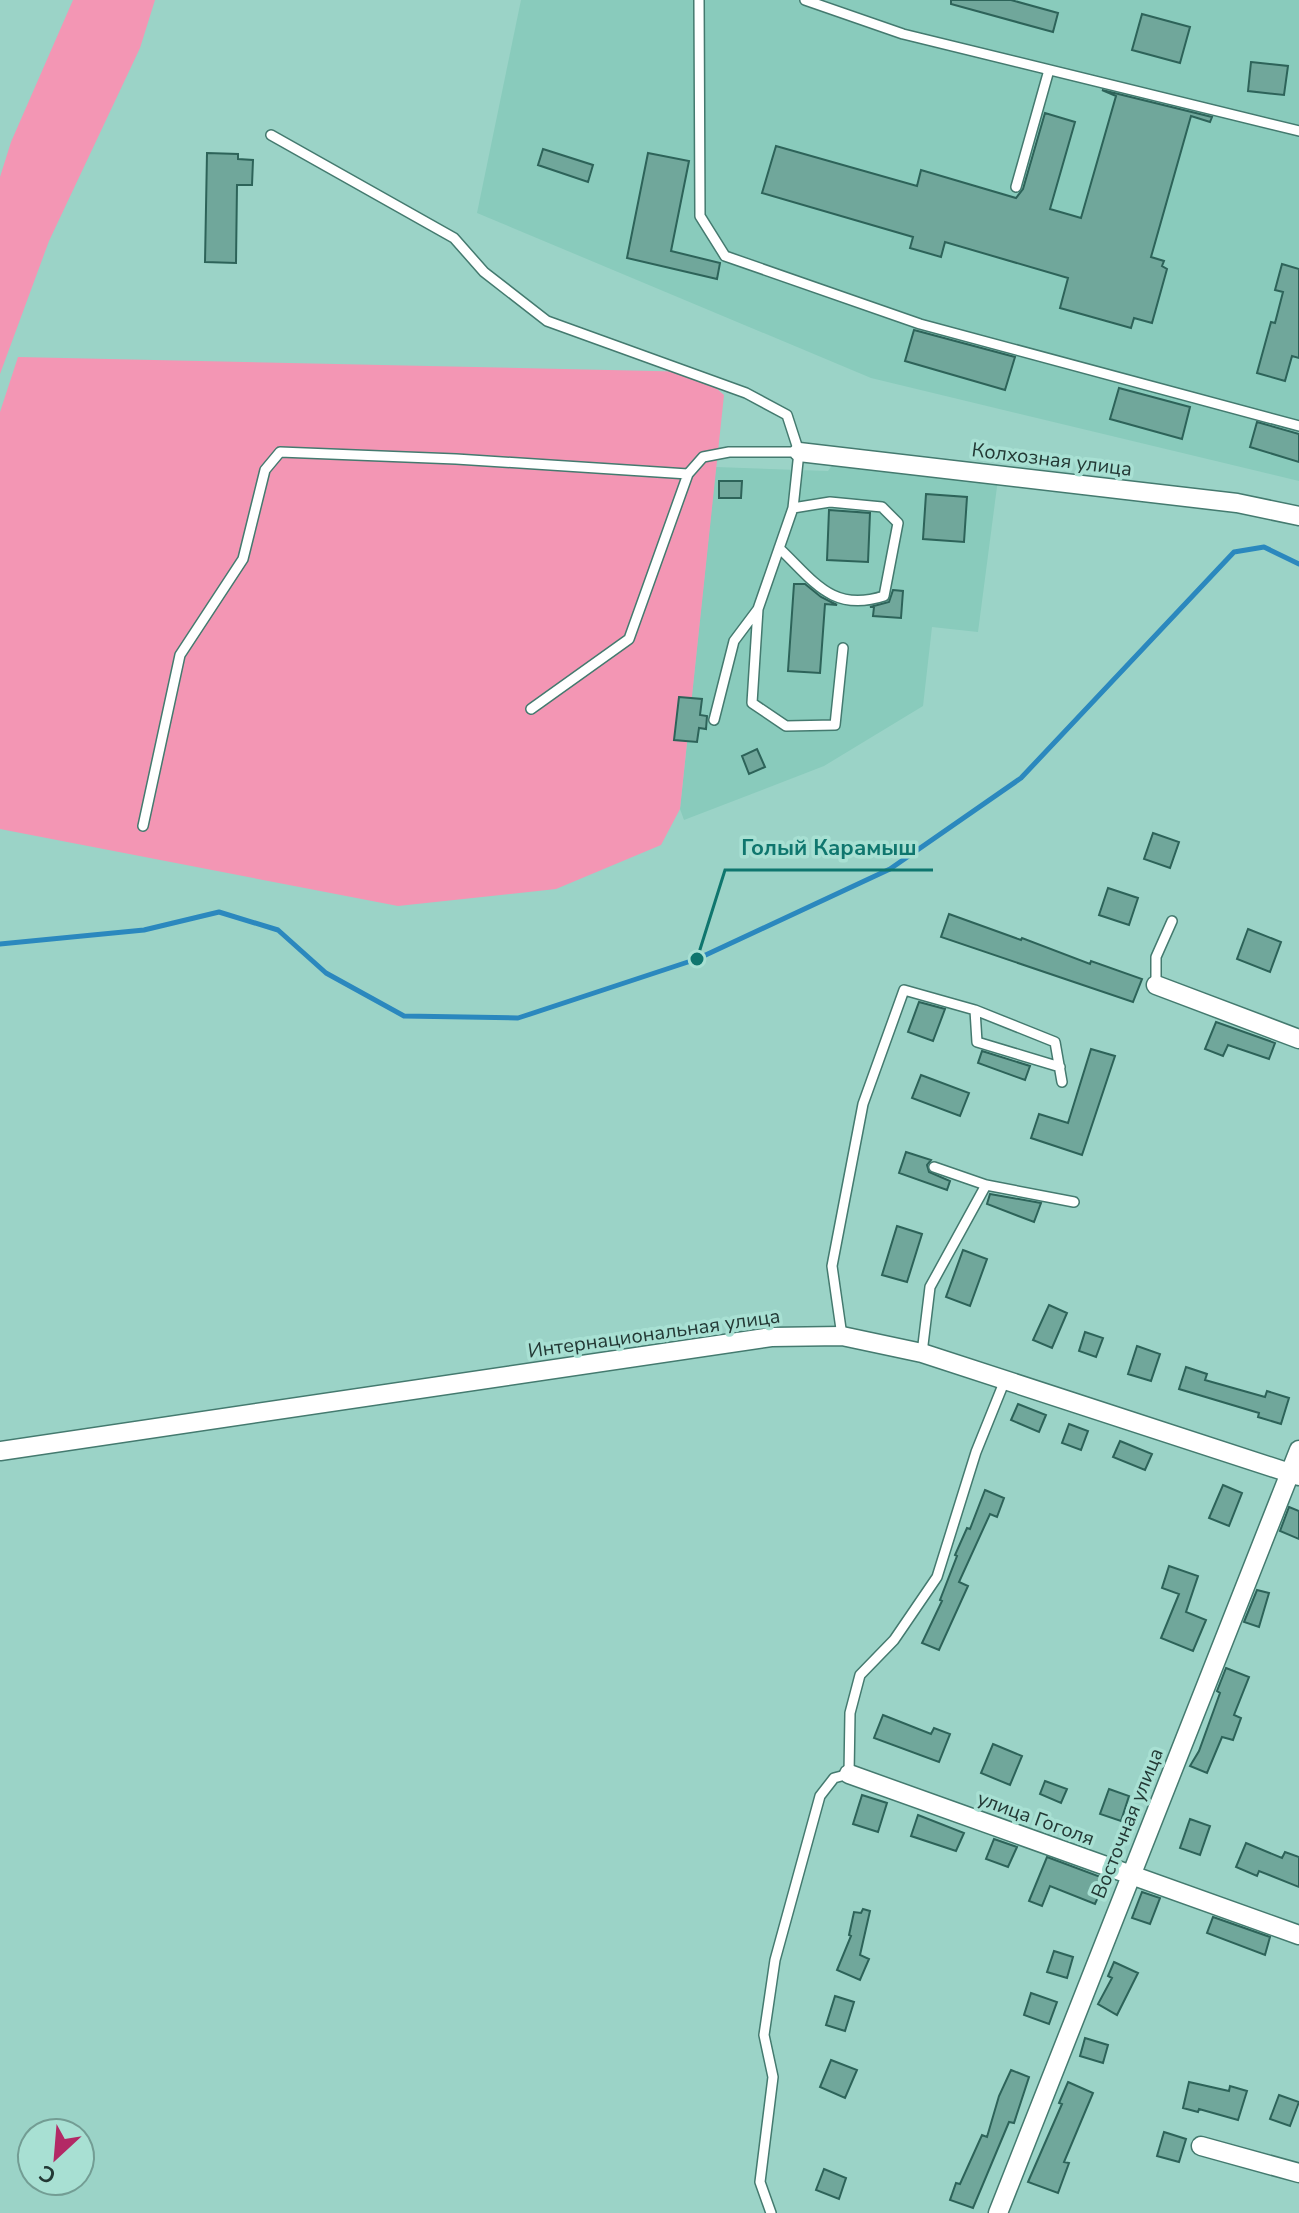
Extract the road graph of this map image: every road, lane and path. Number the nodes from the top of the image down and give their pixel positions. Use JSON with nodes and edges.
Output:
{"nodes":[{"id":1,"x":699,"y":0,"type":"edge"},
{"id":2,"x":805,"y":0,"type":"edge"},
{"id":3,"x":1049,"y":70,"type":"junction"},
{"id":4,"x":1299,"y":131,"type":"edge"},
{"id":5,"x":271,"y":135,"type":"dead end"},
{"id":6,"x":1016,"y":187,"type":"dead end"},
{"id":7,"x":1299,"y":426,"type":"edge"},
{"id":8,"x":799,"y":452,"type":"junction"},
{"id":9,"x":688,"y":474,"type":"junction"},
{"id":10,"x":793,"y":508,"type":"junction"},
{"id":11,"x":1299,"y":516,"type":"edge"},
{"id":12,"x":779,"y":548,"type":"junction"},
{"id":13,"x":758,"y":609,"type":"junction"},
{"id":14,"x":843,"y":648,"type":"dead end"},
{"id":15,"x":531,"y":709,"type":"dead end"},
{"id":16,"x":714,"y":720,"type":"dead end"},
{"id":17,"x":143,"y":826,"type":"dead end"},
{"id":18,"x":1172,"y":921,"type":"dead end"},
{"id":19,"x":1156,"y":985,"type":"joint"},
{"id":20,"x":975,"y":1010,"type":"junction"},
{"id":21,"x":1299,"y":1039,"type":"edge"},
{"id":22,"x":1060,"y":1067,"type":"junction"},
{"id":23,"x":1062,"y":1082,"type":"dead end"},
{"id":24,"x":934,"y":1167,"type":"dead end"},
{"id":25,"x":986,"y":1185,"type":"junction"},
{"id":26,"x":1074,"y":1202,"type":"dead end"},
{"id":27,"x":842,"y":1336,"type":"junction"},
{"id":28,"x":922,"y":1353,"type":"junction"},
{"id":29,"x":1005,"y":1380,"type":"junction"},
{"id":30,"x":1299,"y":1450,"type":"edge"},
{"id":31,"x":0,"y":1451,"type":"edge"},
{"id":32,"x":1294,"y":1474,"type":"edge"},
{"id":33,"x":849,"y":1774,"type":"junction"},
{"id":34,"x":1130,"y":1875,"type":"junction"},
{"id":35,"x":1299,"y":1935,"type":"edge"},
{"id":36,"x":1201,"y":2146,"type":"dead end"},
{"id":37,"x":1299,"y":2173,"type":"edge"},
{"id":38,"x":771,"y":2213,"type":"edge"},
{"id":39,"x":998,"y":2213,"type":"edge"}],
"edges":[{"from":1,"to":7,"type":"lane"},
{"from":2,"to":3,"type":"lane"},
{"from":3,"to":4,"type":"lane"},
{"from":3,"to":6,"type":"lane"},
{"from":5,"to":8,"type":"lane"},
{"from":8,"to":9,"type":"lane"},
{"from":8,"to":10,"type":"lane"},
{"from":8,"to":11,"type":"street","name":"Колхозная улица"},
{"from":9,"to":15,"type":"lane"},
{"from":9,"to":17,"type":"lane"},
{"from":10,"to":12,"type":"lane"},
{"from":10,"to":12,"type":"lane"},
{"from":12,"to":13,"type":"lane"},
{"from":13,"to":14,"type":"lane"},
{"from":13,"to":16,"type":"lane"},
{"from":18,"to":19,"type":"lane"},
{"from":19,"to":21,"type":"street"},
{"from":20,"to":22,"type":"lane"},
{"from":20,"to":22,"type":"lane"},
{"from":20,"to":27,"type":"lane"},
{"from":22,"to":23,"type":"lane"},
{"from":24,"to":25,"type":"lane"},
{"from":25,"to":26,"type":"lane"},
{"from":25,"to":28,"type":"lane"},
{"from":27,"to":28,"type":"street","name":"Интернациональная улица"},
{"from":27,"to":31,"type":"street","name":"Интернациональная улица"},
{"from":28,"to":29,"type":"street","name":"Интернациональная улица"},
{"from":29,"to":32,"type":"street","name":"Интернациональная улица"},
{"from":29,"to":33,"type":"lane"},
{"from":30,"to":32,"type":"street","name":"Восточная улица"},
{"from":32,"to":34,"type":"street","name":"Восточная улица"},
{"from":33,"to":34,"type":"street","name":"улица Гоголя"},
{"from":33,"to":38,"type":"lane"},
{"from":34,"to":35,"type":"street","name":"улица Гоголя"},
{"from":34,"to":39,"type":"street","name":"Восточная улица"},
{"from":36,"to":37,"type":"street"}]}
